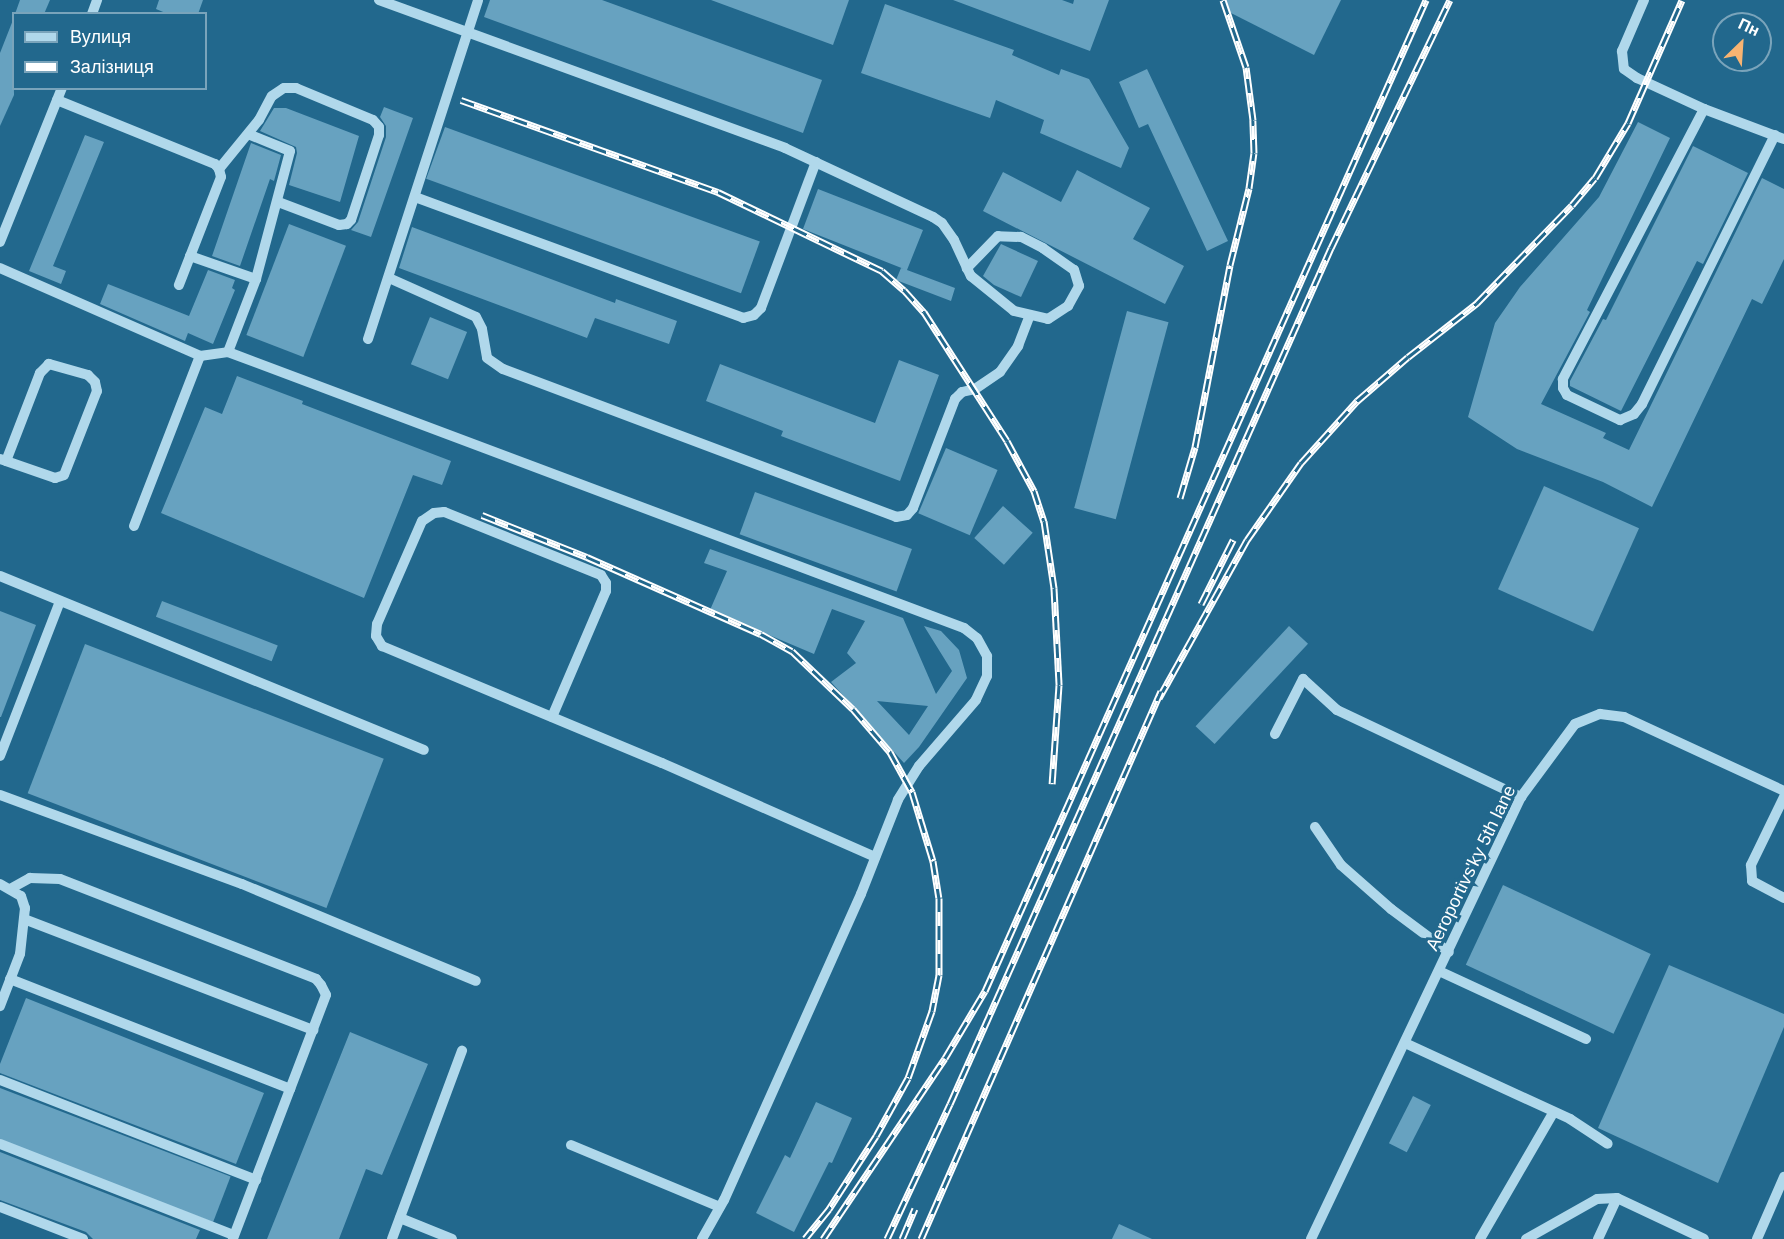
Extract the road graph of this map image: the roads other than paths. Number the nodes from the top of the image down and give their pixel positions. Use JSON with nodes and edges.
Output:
{"nodes":[{"id":1,"x":379,"y":0,"type":"edge"},
{"id":2,"x":478,"y":0,"type":"edge"},
{"id":3,"x":1644,"y":0,"type":"edge"},
{"id":4,"x":468,"y":34,"type":"junction"},
{"id":5,"x":61,"y":90,"type":"edge"},
{"id":6,"x":57,"y":100,"type":"junction"},
{"id":7,"x":1704,"y":109,"type":"junction"},
{"id":8,"x":248,"y":134,"type":"junction"},
{"id":9,"x":1779,"y":137,"type":"edge"},
{"id":10,"x":816,"y":162,"type":"junction"},
{"id":11,"x":219,"y":169,"type":"junction"},
{"id":12,"x":415,"y":198,"type":"junction"},
{"id":13,"x":278,"y":202,"type":"junction"},
{"id":14,"x":0,"y":242,"type":"edge"},
{"id":15,"x":190,"y":256,"type":"junction"},
{"id":16,"x":0,"y":268,"type":"edge"},
{"id":17,"x":967,"y":268,"type":"junction"},
{"id":18,"x":389,"y":278,"type":"junction"},
{"id":19,"x":256,"y":279,"type":"junction"},
{"id":20,"x":179,"y":285,"type":"dead end"},
{"id":21,"x":1030,"y":315,"type":"junction"},
{"id":22,"x":368,"y":339,"type":"dead end"},
{"id":23,"x":228,"y":352,"type":"junction"},
{"id":24,"x":200,"y":356,"type":"junction"},
{"id":25,"x":3,"y":460,"type":"edge"},
{"id":26,"x":134,"y":526,"type":"dead end"},
{"id":27,"x":0,"y":576,"type":"edge"},
{"id":28,"x":60,"y":601,"type":"junction"},
{"id":29,"x":552,"y":717,"type":"junction"},
{"id":30,"x":1275,"y":734,"type":"dead end"},
{"id":31,"x":424,"y":750,"type":"dead end"},
{"id":32,"x":0,"y":756,"type":"edge"},
{"id":33,"x":1784,"y":791,"type":"edge"},
{"id":34,"x":0,"y":795,"type":"edge"},
{"id":35,"x":1521,"y":797,"type":"junction"},
{"id":36,"x":1784,"y":797,"type":"edge"},
{"id":37,"x":1315,"y":827,"type":"dead end"},
{"id":38,"x":875,"y":857,"type":"junction"},
{"id":39,"x":5,"y":887,"type":"edge"},
{"id":40,"x":1784,"y":898,"type":"edge"},
{"id":41,"x":24,"y":918,"type":"junction"},
{"id":42,"x":1449,"y":952,"type":"junction"},
{"id":43,"x":1439,"y":971,"type":"junction"},
{"id":44,"x":10,"y":979,"type":"junction"},
{"id":45,"x":476,"y":981,"type":"dead end"},
{"id":46,"x":0,"y":1006,"type":"edge"},
{"id":47,"x":313,"y":1030,"type":"junction"},
{"id":48,"x":1586,"y":1039,"type":"dead end"},
{"id":49,"x":1405,"y":1043,"type":"junction"},
{"id":50,"x":462,"y":1051,"type":"dead end"},
{"id":51,"x":0,"y":1080,"type":"edge"},
{"id":52,"x":290,"y":1089,"type":"junction"},
{"id":53,"x":1553,"y":1113,"type":"junction"},
{"id":54,"x":1608,"y":1143,"type":"dead end"},
{"id":55,"x":0,"y":1144,"type":"edge"},
{"id":56,"x":571,"y":1145,"type":"dead end"},
{"id":57,"x":1784,"y":1178,"type":"edge"},
{"id":58,"x":256,"y":1180,"type":"junction"},
{"id":59,"x":1617,"y":1198,"type":"junction"},
{"id":60,"x":0,"y":1207,"type":"edge"},
{"id":61,"x":720,"y":1207,"type":"junction"},
{"id":62,"x":400,"y":1218,"type":"junction"},
{"id":63,"x":234,"y":1237,"type":"edge"},
{"id":64,"x":83,"y":1239,"type":"edge"},
{"id":65,"x":392,"y":1239,"type":"edge"},
{"id":66,"x":452,"y":1239,"type":"edge"},
{"id":67,"x":702,"y":1239,"type":"edge"},
{"id":68,"x":1311,"y":1239,"type":"edge"},
{"id":69,"x":1480,"y":1239,"type":"edge"},
{"id":70,"x":1526,"y":1239,"type":"edge"},
{"id":71,"x":1598,"y":1239,"type":"edge"},
{"id":72,"x":1704,"y":1239,"type":"edge"},
{"id":73,"x":1757,"y":1239,"type":"edge"}],
"edges":[{"from":1,"to":4,"type":"street"},
{"from":2,"to":4,"type":"street"},
{"from":3,"to":7,"type":"street"},
{"from":4,"to":10,"type":"street"},
{"from":4,"to":12,"type":"street"},
{"from":5,"to":6,"type":"street"},
{"from":6,"to":11,"type":"street"},
{"from":6,"to":14,"type":"street"},
{"from":7,"to":9,"type":"street"},
{"from":7,"to":9,"type":"street"},
{"from":8,"to":11,"type":"street"},
{"from":8,"to":13,"type":"street"},
{"from":8,"to":13,"type":"street"},
{"from":10,"to":12,"type":"street"},
{"from":10,"to":17,"type":"street"},
{"from":11,"to":15,"type":"street"},
{"from":12,"to":18,"type":"street"},
{"from":13,"to":19,"type":"street"},
{"from":15,"to":19,"type":"street"},
{"from":15,"to":20,"type":"street"},
{"from":16,"to":24,"type":"street"},
{"from":17,"to":21,"type":"street"},
{"from":17,"to":21,"type":"street"},
{"from":18,"to":21,"type":"street"},
{"from":18,"to":22,"type":"street"},
{"from":19,"to":23,"type":"street"},
{"from":23,"to":24,"type":"street"},
{"from":23,"to":38,"type":"street"},
{"from":24,"to":26,"type":"street"},
{"from":25,"to":25,"type":"street"},
{"from":27,"to":28,"type":"street"},
{"from":28,"to":31,"type":"street"},
{"from":28,"to":32,"type":"street"},
{"from":29,"to":29,"type":"street"},
{"from":29,"to":38,"type":"street"},
{"from":30,"to":35,"type":"street"},
{"from":33,"to":35,"type":"street","name":"Aeroportivs'ky 5th lane"},
{"from":34,"to":45,"type":"street"},
{"from":35,"to":42,"type":"street","name":"Aeroportivs'ky 5th lane"},
{"from":36,"to":40,"type":"street"},
{"from":37,"to":42,"type":"street"},
{"from":38,"to":61,"type":"street"},
{"from":39,"to":41,"type":"street"},
{"from":39,"to":47,"type":"street"},
{"from":41,"to":44,"type":"street"},
{"from":41,"to":47,"type":"street"},
{"from":42,"to":43,"type":"street","name":"Aeroportivs'ky 5th lane"},
{"from":43,"to":48,"type":"street"},
{"from":43,"to":49,"type":"street","name":"Aeroportivs'ky 5th lane"},
{"from":44,"to":46,"type":"street"},
{"from":44,"to":52,"type":"street"},
{"from":47,"to":52,"type":"street"},
{"from":49,"to":53,"type":"street"},
{"from":49,"to":68,"type":"street","name":"Aeroportivs'ky 5th lane"},
{"from":50,"to":62,"type":"street"},
{"from":51,"to":58,"type":"street"},
{"from":52,"to":58,"type":"street"},
{"from":53,"to":54,"type":"street"},
{"from":53,"to":69,"type":"street"},
{"from":55,"to":63,"type":"street"},
{"from":56,"to":61,"type":"street"},
{"from":57,"to":73,"type":"street"},
{"from":58,"to":63,"type":"street"},
{"from":59,"to":70,"type":"street"},
{"from":59,"to":71,"type":"street"},
{"from":59,"to":72,"type":"street"},
{"from":60,"to":64,"type":"street"},
{"from":61,"to":67,"type":"street"},
{"from":62,"to":65,"type":"street"},
{"from":62,"to":66,"type":"street"}]}
